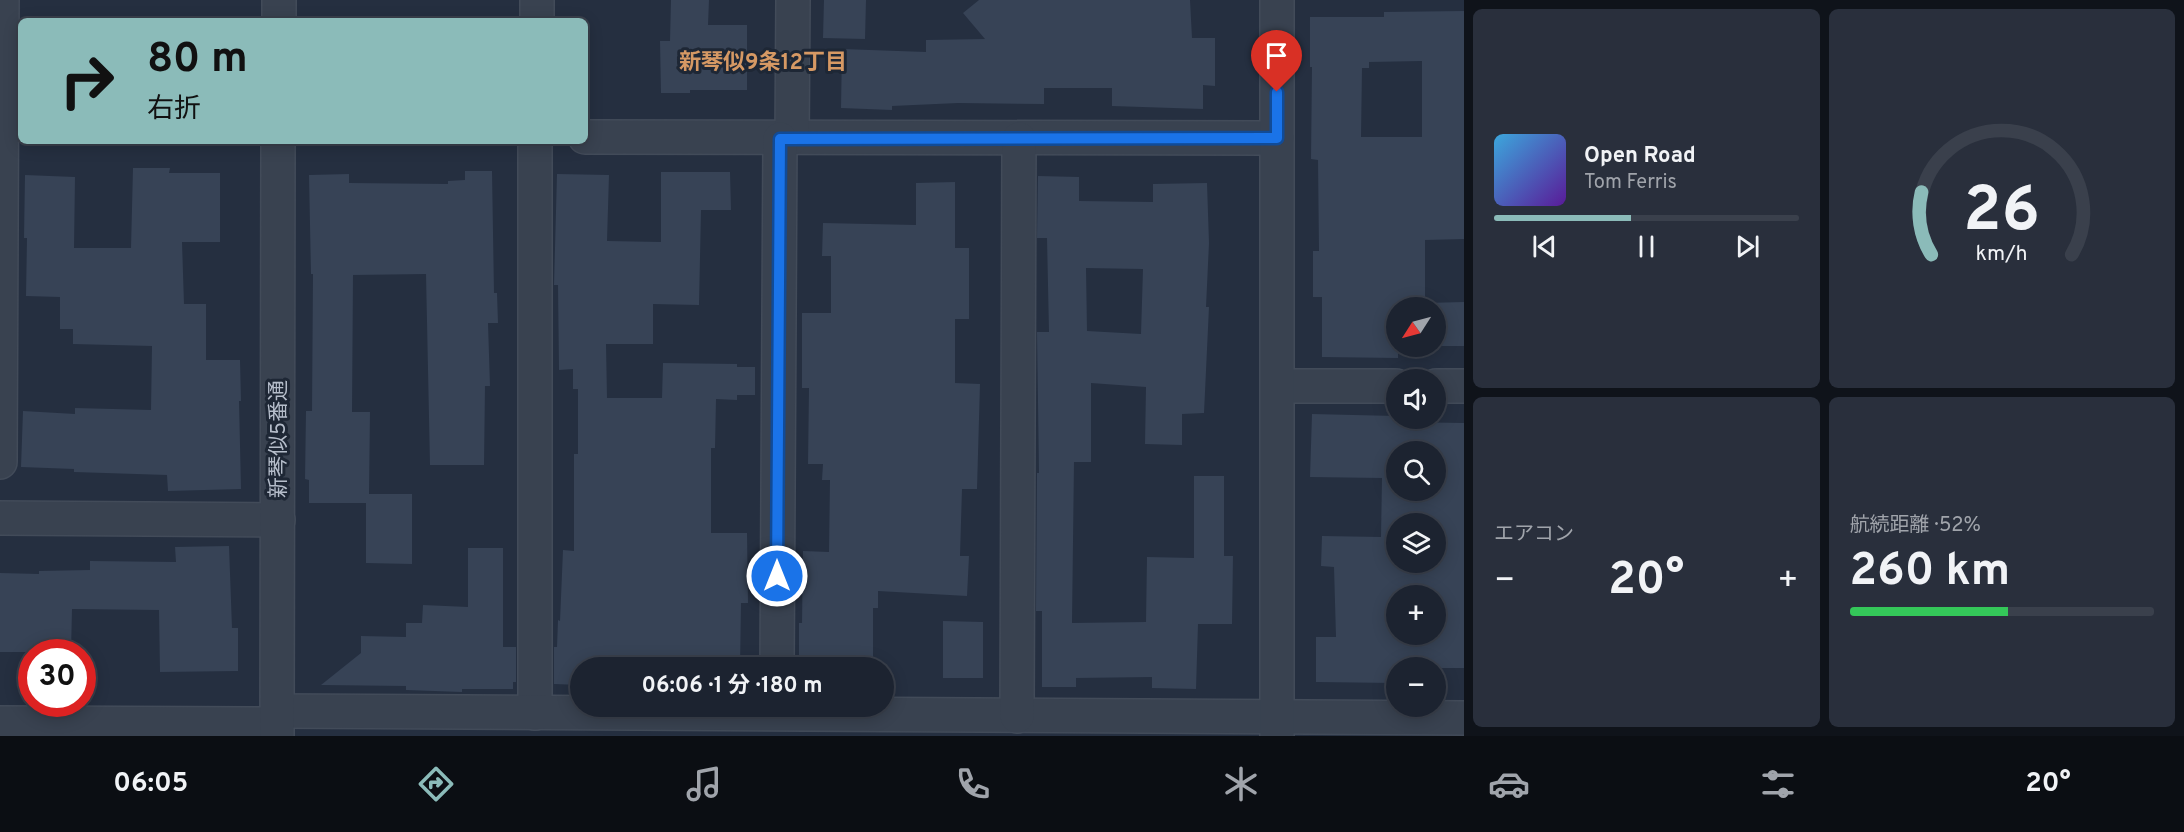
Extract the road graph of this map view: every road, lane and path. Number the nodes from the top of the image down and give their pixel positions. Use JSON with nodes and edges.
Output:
{"nodes":[{"id":1,"x":2,"y":0,"type":"edge"},
{"id":2,"x":279,"y":0,"type":"edge"},
{"id":3,"x":537,"y":0,"type":"edge"},
{"id":4,"x":792,"y":0,"type":"edge"},
{"id":5,"x":1277,"y":0,"type":"edge"},
{"id":6,"x":279,"y":18,"type":"edge"},
{"id":7,"x":537,"y":18,"type":"edge"},
{"id":8,"x":8,"y":134,"type":"edge"},
{"id":9,"x":588,"y":137,"type":"edge"},
{"id":10,"x":786,"y":138,"type":"junction"},
{"id":11,"x":1277,"y":138,"type":"junction"},
{"id":12,"x":1018,"y":139,"type":"junction"},
{"id":13,"x":278,"y":144,"type":"edge"},
{"id":14,"x":535,"y":144,"type":"edge"},
{"id":15,"x":1278,"y":386,"type":"junction"},
{"id":16,"x":1386,"y":386,"type":"edge"},
{"id":17,"x":1446,"y":386,"type":"edge"},
{"id":18,"x":1464,"y":386,"type":"edge"},
{"id":19,"x":0,"y":462,"type":"edge"},
{"id":20,"x":0,"y":518,"type":"edge"},
{"id":21,"x":278,"y":520,"type":"junction"},
{"id":22,"x":777,"y":657,"type":"edge"},
{"id":23,"x":783,"y":718,"type":"edge"},
{"id":24,"x":1464,"y":718,"type":"edge"},
{"id":25,"x":539,"y":721,"type":"edge"},
{"id":26,"x":0,"y":723,"type":"edge"},
{"id":27,"x":1023,"y":723,"type":"edge"},
{"id":28,"x":277,"y":724,"type":"edge"},
{"id":29,"x":1277,"y":727,"type":"edge"}],
"edges":[{"from":1,"to":8,"type":"street"},
{"from":2,"to":6,"type":"street"},
{"from":3,"to":7,"type":"street"},
{"from":4,"to":10,"type":"street"},
{"from":5,"to":11,"type":"street"},
{"from":8,"to":19,"type":"street"},
{"from":9,"to":10,"type":"street"},
{"from":10,"to":12,"type":"street"},
{"from":10,"to":22,"type":"street"},
{"from":11,"to":12,"type":"street"},
{"from":11,"to":15,"type":"street"},
{"from":12,"to":27,"type":"street"},
{"from":13,"to":21,"type":"street","name":"新琴似5番通"},
{"from":14,"to":25,"type":"street"},
{"from":15,"to":16,"type":"street"},
{"from":15,"to":29,"type":"street"},
{"from":17,"to":18,"type":"street"},
{"from":20,"to":21,"type":"street"},
{"from":21,"to":28,"type":"street","name":"新琴似5番通"},
{"from":23,"to":25,"type":"street"},
{"from":23,"to":27,"type":"street"},
{"from":24,"to":29,"type":"street"},
{"from":25,"to":28,"type":"street"},
{"from":26,"to":28,"type":"street"},
{"from":27,"to":29,"type":"street"}]}
